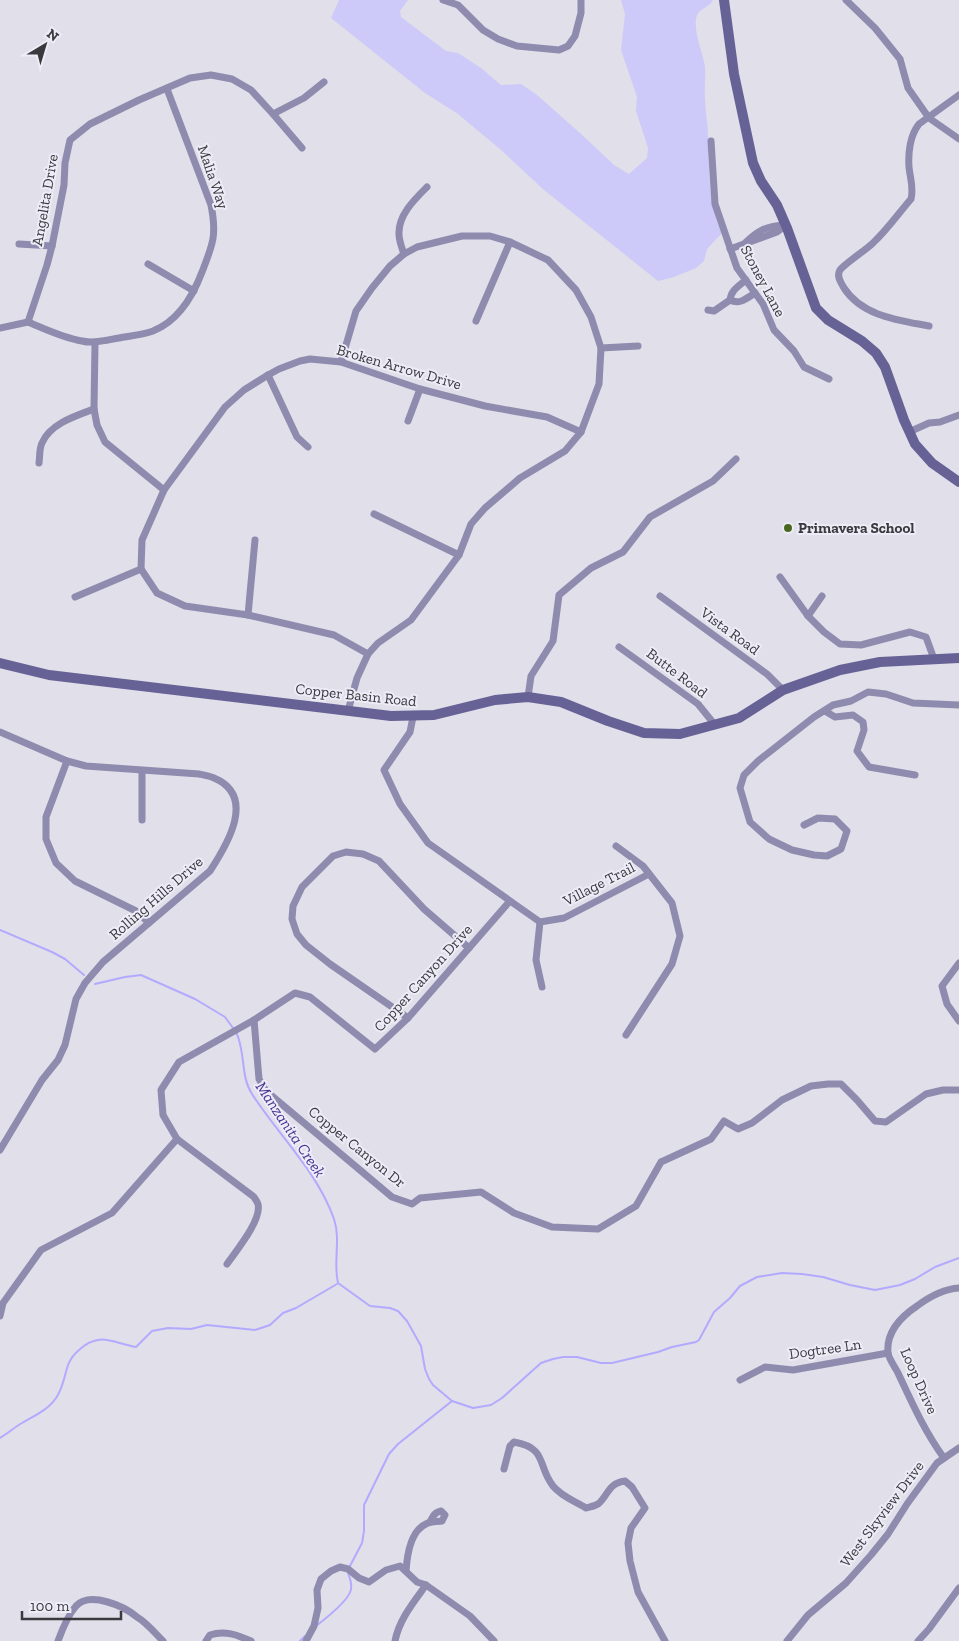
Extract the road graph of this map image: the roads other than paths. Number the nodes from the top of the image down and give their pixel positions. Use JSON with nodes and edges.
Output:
{"nodes":[{"id":1,"x":443,"y":0,"type":"edge"},
{"id":2,"x":581,"y":0,"type":"edge"},
{"id":3,"x":724,"y":0,"type":"edge"},
{"id":4,"x":846,"y":0,"type":"edge"},
{"id":5,"x":324,"y":82,"type":"dead end"},
{"id":6,"x":167,"y":89,"type":"junction"},
{"id":7,"x":959,"y":94,"type":"edge"},
{"id":8,"x":273,"y":114,"type":"junction"},
{"id":9,"x":929,"y":118,"type":"junction"},
{"id":10,"x":959,"y":139,"type":"edge"},
{"id":11,"x":711,"y":141,"type":"dead end"},
{"id":12,"x":302,"y":148,"type":"dead end"},
{"id":13,"x":427,"y":186,"type":"dead end"},
{"id":14,"x":786,"y":225,"type":"junction"},
{"id":15,"x":510,"y":242,"type":"junction"},
{"id":16,"x":19,"y":244,"type":"dead end"},
{"id":17,"x":52,"y":246,"type":"junction"},
{"id":18,"x":730,"y":249,"type":"junction"},
{"id":19,"x":404,"y":254,"type":"junction"},
{"id":20,"x":148,"y":264,"type":"dead end"},
{"id":21,"x":746,"y":280,"type":"junction"},
{"id":22,"x":194,"y":291,"type":"junction"},
{"id":23,"x":755,"y":293,"type":"junction"},
{"id":24,"x":730,"y":300,"type":"junction"},
{"id":25,"x":708,"y":310,"type":"dead end"},
{"id":26,"x":476,"y":321,"type":"dead end"},
{"id":27,"x":28,"y":322,"type":"junction"},
{"id":28,"x":929,"y":326,"type":"dead end"},
{"id":29,"x":0,"y":328,"type":"edge"},
{"id":30,"x":95,"y":342,"type":"junction"},
{"id":31,"x":638,"y":346,"type":"dead end"},
{"id":32,"x":600,"y":348,"type":"junction"},
{"id":33,"x":341,"y":362,"type":"junction"},
{"id":34,"x":268,"y":375,"type":"junction"},
{"id":35,"x":829,"y":379,"type":"dead end"},
{"id":36,"x":420,"y":389,"type":"junction"},
{"id":37,"x":94,"y":409,"type":"junction"},
{"id":38,"x":959,"y":416,"type":"edge"},
{"id":39,"x":408,"y":421,"type":"dead end"},
{"id":40,"x":581,"y":432,"type":"junction"},
{"id":41,"x":909,"y":432,"type":"junction"},
{"id":42,"x":308,"y":447,"type":"dead end"},
{"id":43,"x":736,"y":459,"type":"dead end"},
{"id":44,"x":39,"y":463,"type":"dead end"},
{"id":45,"x":959,"y":482,"type":"edge"},
{"id":46,"x":164,"y":490,"type":"junction"},
{"id":47,"x":374,"y":514,"type":"dead end"},
{"id":48,"x":255,"y":540,"type":"dead end"},
{"id":49,"x":459,"y":555,"type":"junction"},
{"id":50,"x":141,"y":569,"type":"junction"},
{"id":51,"x":780,"y":577,"type":"dead end"},
{"id":52,"x":660,"y":596,"type":"dead end"},
{"id":53,"x":822,"y":596,"type":"dead end"},
{"id":54,"x":75,"y":597,"type":"dead end"},
{"id":55,"x":248,"y":615,"type":"junction"},
{"id":56,"x":808,"y":616,"type":"junction"},
{"id":57,"x":619,"y":647,"type":"dead end"},
{"id":58,"x":368,"y":654,"type":"junction"},
{"id":59,"x":959,"y":658,"type":"edge"},
{"id":60,"x":934,"y":659,"type":"junction"},
{"id":61,"x":0,"y":664,"type":"edge"},
{"id":62,"x":783,"y":690,"type":"junction"},
{"id":63,"x":528,"y":697,"type":"junction"},
{"id":64,"x":959,"y":705,"type":"edge"},
{"id":65,"x":348,"y":711,"type":"junction"},
{"id":66,"x":825,"y":711,"type":"junction"},
{"id":67,"x":413,"y":717,"type":"junction"},
{"id":68,"x":715,"y":725,"type":"junction"},
{"id":69,"x":0,"y":733,"type":"edge"},
{"id":70,"x":67,"y":760,"type":"junction"},
{"id":71,"x":142,"y":771,"type":"junction"},
{"id":72,"x":915,"y":775,"type":"dead end"},
{"id":73,"x":142,"y":820,"type":"dead end"},
{"id":74,"x":804,"y":825,"type":"dead end"},
{"id":75,"x":616,"y":846,"type":"dead end"},
{"id":76,"x":649,"y":874,"type":"junction"},
{"id":77,"x":509,"y":902,"type":"junction"},
{"id":78,"x":150,"y":922,"type":"junction"},
{"id":79,"x":540,"y":922,"type":"junction"},
{"id":80,"x":470,"y":948,"type":"junction"},
{"id":81,"x":959,"y":964,"type":"edge"},
{"id":82,"x":542,"y":987,"type":"dead end"},
{"id":83,"x":408,"y":1018,"type":"junction"},
{"id":84,"x":254,"y":1020,"type":"junction"},
{"id":85,"x":959,"y":1021,"type":"edge"},
{"id":86,"x":626,"y":1035,"type":"dead end"},
{"id":87,"x":959,"y":1090,"type":"edge"},
{"id":88,"x":177,"y":1139,"type":"junction"},
{"id":89,"x":0,"y":1150,"type":"edge"},
{"id":90,"x":227,"y":1264,"type":"dead end"},
{"id":91,"x":959,"y":1288,"type":"edge"},
{"id":92,"x":0,"y":1316,"type":"edge"},
{"id":93,"x":888,"y":1353,"type":"junction"},
{"id":94,"x":740,"y":1380,"type":"dead end"},
{"id":95,"x":959,"y":1448,"type":"edge"},
{"id":96,"x":944,"y":1458,"type":"junction"},
{"id":97,"x":504,"y":1469,"type":"dead end"},
{"id":98,"x":430,"y":1522,"type":"dead end"},
{"id":99,"x":406,"y":1571,"type":"junction"},
{"id":100,"x":426,"y":1585,"type":"junction"},
{"id":101,"x":959,"y":1588,"type":"edge"},
{"id":102,"x":58,"y":1641,"type":"edge"},
{"id":103,"x":163,"y":1641,"type":"edge"},
{"id":104,"x":206,"y":1641,"type":"edge"},
{"id":105,"x":251,"y":1641,"type":"edge"},
{"id":106,"x":306,"y":1641,"type":"edge"},
{"id":107,"x":396,"y":1641,"type":"edge"},
{"id":108,"x":494,"y":1641,"type":"edge"},
{"id":109,"x":665,"y":1641,"type":"edge"},
{"id":110,"x":787,"y":1641,"type":"edge"},
{"id":111,"x":918,"y":1641,"type":"edge"}],
"edges":[{"from":1,"to":2,"type":"street"},
{"from":3,"to":14,"type":"street"},
{"from":4,"to":9,"type":"street"},
{"from":5,"to":8,"type":"street"},
{"from":6,"to":8,"type":"street","name":"Angelita Drive"},
{"from":6,"to":17,"type":"street","name":"Angelita Drive"},
{"from":6,"to":22,"type":"street","name":"Malia Way"},
{"from":7,"to":9,"type":"street"},
{"from":8,"to":12,"type":"street"},
{"from":9,"to":10,"type":"street"},
{"from":9,"to":28,"type":"street"},
{"from":11,"to":18,"type":"street","name":"Stoney Lane"},
{"from":13,"to":19,"type":"street"},
{"from":14,"to":18,"type":"street"},
{"from":14,"to":41,"type":"street"},
{"from":15,"to":19,"type":"street"},
{"from":15,"to":26,"type":"street"},
{"from":15,"to":32,"type":"street"},
{"from":16,"to":17,"type":"street"},
{"from":17,"to":27,"type":"street","name":"Angelita Drive"},
{"from":18,"to":21,"type":"street","name":"Stoney Lane"},
{"from":19,"to":33,"type":"street"},
{"from":20,"to":22,"type":"street"},
{"from":21,"to":23,"type":"street","name":"Stoney Lane"},
{"from":21,"to":24,"type":"street"},
{"from":22,"to":30,"type":"street","name":"Malia Way"},
{"from":23,"to":24,"type":"street"},
{"from":23,"to":35,"type":"street","name":"Stoney Lane"},
{"from":24,"to":25,"type":"street"},
{"from":27,"to":29,"type":"street"},
{"from":27,"to":30,"type":"street","name":"Malia Way"},
{"from":30,"to":37,"type":"street"},
{"from":31,"to":32,"type":"street"},
{"from":32,"to":40,"type":"street"},
{"from":33,"to":34,"type":"street","name":"Broken Arrow Drive"},
{"from":33,"to":36,"type":"street","name":"Broken Arrow Drive"},
{"from":34,"to":42,"type":"street"},
{"from":34,"to":46,"type":"street","name":"Broken Arrow Drive"},
{"from":36,"to":39,"type":"street"},
{"from":36,"to":40,"type":"street","name":"Broken Arrow Drive"},
{"from":37,"to":44,"type":"street"},
{"from":37,"to":46,"type":"street"},
{"from":38,"to":41,"type":"street"},
{"from":40,"to":49,"type":"street"},
{"from":41,"to":45,"type":"street"},
{"from":43,"to":63,"type":"street"},
{"from":46,"to":50,"type":"street","name":"Broken Arrow Drive"},
{"from":47,"to":49,"type":"street"},
{"from":48,"to":55,"type":"street"},
{"from":49,"to":58,"type":"street"},
{"from":50,"to":54,"type":"street"},
{"from":50,"to":55,"type":"street"},
{"from":51,"to":56,"type":"street"},
{"from":52,"to":62,"type":"street","name":"Vista Road"},
{"from":53,"to":56,"type":"street"},
{"from":55,"to":58,"type":"street"},
{"from":56,"to":60,"type":"street"},
{"from":57,"to":68,"type":"street","name":"Butte Road"},
{"from":58,"to":65,"type":"street"},
{"from":59,"to":60,"type":"street","name":"Copper Basin Road"},
{"from":60,"to":62,"type":"street","name":"Copper Basin Road"},
{"from":61,"to":65,"type":"street","name":"Copper Basin Road"},
{"from":62,"to":68,"type":"street","name":"Copper Basin Road"},
{"from":63,"to":67,"type":"street","name":"Copper Basin Road"},
{"from":63,"to":68,"type":"street","name":"Copper Basin Road"},
{"from":64,"to":66,"type":"street"},
{"from":65,"to":67,"type":"street","name":"Copper Basin Road"},
{"from":66,"to":72,"type":"street"},
{"from":66,"to":74,"type":"street"},
{"from":67,"to":77,"type":"street"},
{"from":69,"to":70,"type":"street","name":"Rolling Hills Drive"},
{"from":70,"to":71,"type":"street","name":"Rolling Hills Drive"},
{"from":70,"to":78,"type":"street"},
{"from":71,"to":73,"type":"street"},
{"from":71,"to":78,"type":"street","name":"Rolling Hills Drive"},
{"from":75,"to":76,"type":"street"},
{"from":76,"to":79,"type":"street","name":"Village Trail"},
{"from":76,"to":86,"type":"street"},
{"from":77,"to":79,"type":"street"},
{"from":77,"to":80,"type":"street","name":"Copper Canyon Drive"},
{"from":78,"to":89,"type":"street","name":"Rolling Hills Drive"},
{"from":79,"to":82,"type":"street"},
{"from":80,"to":83,"type":"street","name":"Copper Canyon Drive"},
{"from":80,"to":83,"type":"street"},
{"from":81,"to":85,"type":"street"},
{"from":83,"to":84,"type":"street","name":"Copper Canyon Drive"},
{"from":84,"to":87,"type":"street","name":"Copper Canyon Dr"},
{"from":84,"to":88,"type":"street","name":"Copper Canyon Drive"},
{"from":88,"to":90,"type":"street"},
{"from":88,"to":92,"type":"street"},
{"from":91,"to":93,"type":"street","name":"Loop Drive"},
{"from":93,"to":94,"type":"street","name":"Dogtree Ln"},
{"from":93,"to":96,"type":"street","name":"Loop Drive"},
{"from":95,"to":96,"type":"street","name":"West Skyview Drive"},
{"from":96,"to":110,"type":"street","name":"West Skyview Drive"},
{"from":97,"to":109,"type":"street"},
{"from":98,"to":99,"type":"street"},
{"from":99,"to":100,"type":"street"},
{"from":99,"to":106,"type":"street"},
{"from":100,"to":107,"type":"street"},
{"from":100,"to":108,"type":"street"},
{"from":101,"to":111,"type":"street"},
{"from":102,"to":103,"type":"street"},
{"from":104,"to":105,"type":"street"}]}
